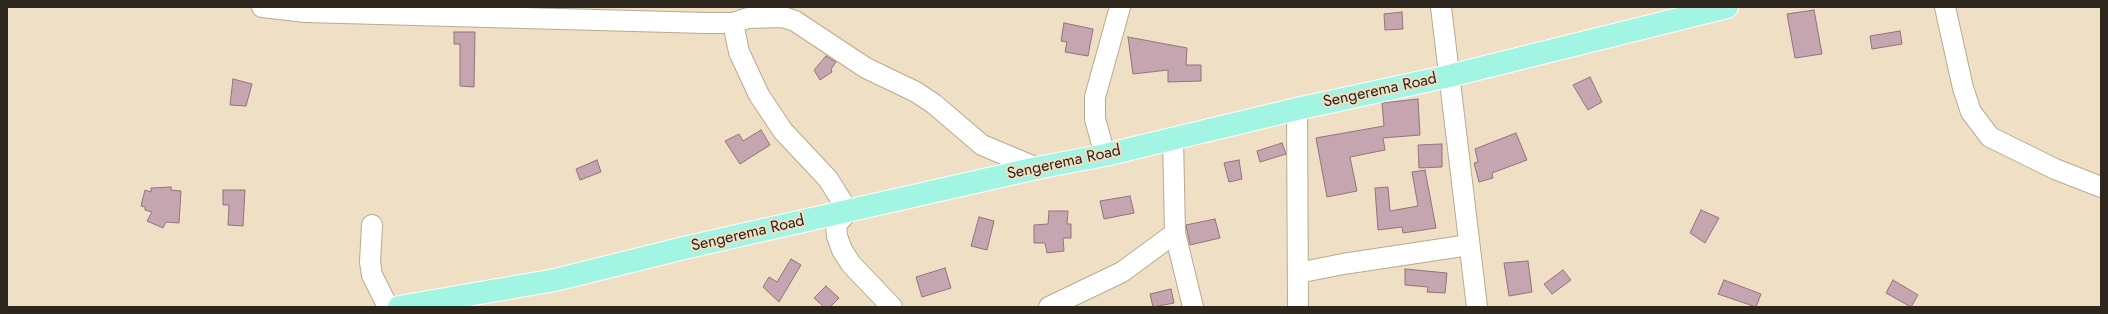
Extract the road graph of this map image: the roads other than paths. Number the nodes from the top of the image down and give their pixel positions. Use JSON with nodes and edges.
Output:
{"nodes":[{"id":1,"x":262,"y":7,"type":"edge"},
{"id":2,"x":1120,"y":7,"type":"edge"},
{"id":3,"x":1441,"y":7,"type":"edge"},
{"id":4,"x":1727,"y":7,"type":"edge"},
{"id":5,"x":1944,"y":7,"type":"edge"},
{"id":6,"x":400,"y":11,"type":"edge"},
{"id":7,"x":794,"y":14,"type":"edge"},
{"id":8,"x":733,"y":23,"type":"junction"},
{"id":9,"x":1449,"y":76,"type":"junction"},
{"id":10,"x":1297,"y":109,"type":"junction"},
{"id":11,"x":1172,"y":139,"type":"junction"},
{"id":12,"x":1105,"y":155,"type":"junction"},
{"id":13,"x":1037,"y":168,"type":"junction"},
{"id":14,"x":2101,"y":187,"type":"edge"},
{"id":15,"x":848,"y":211,"type":"junction"},
{"id":16,"x":372,"y":225,"type":"dead end"},
{"id":17,"x":1175,"y":233,"type":"junction"},
{"id":18,"x":1469,"y":245,"type":"junction"},
{"id":19,"x":1298,"y":273,"type":"junction"},
{"id":20,"x":388,"y":307,"type":"edge"},
{"id":21,"x":399,"y":307,"type":"edge"},
{"id":22,"x":892,"y":307,"type":"edge"},
{"id":23,"x":1049,"y":307,"type":"edge"},
{"id":24,"x":1193,"y":307,"type":"edge"},
{"id":25,"x":1298,"y":307,"type":"edge"},
{"id":26,"x":1477,"y":307,"type":"edge"}],
"edges":[{"from":1,"to":6,"type":"street"},
{"from":2,"to":12,"type":"street"},
{"from":3,"to":9,"type":"street"},
{"from":4,"to":9,"type":"main road","name":"Sengerema Road"},
{"from":5,"to":14,"type":"street"},
{"from":6,"to":8,"type":"street"},
{"from":7,"to":8,"type":"street"},
{"from":7,"to":13,"type":"street"},
{"from":8,"to":15,"type":"street"},
{"from":9,"to":10,"type":"main road","name":"Sengerema Road"},
{"from":9,"to":18,"type":"street"},
{"from":10,"to":11,"type":"main road","name":"Sengerema Road"},
{"from":10,"to":19,"type":"street"},
{"from":11,"to":12,"type":"main road","name":"Sengerema Road"},
{"from":11,"to":17,"type":"street"},
{"from":12,"to":13,"type":"main road","name":"Sengerema Road"},
{"from":13,"to":15,"type":"main road","name":"Sengerema Road"},
{"from":15,"to":21,"type":"main road","name":"Sengerema Road"},
{"from":15,"to":22,"type":"street"},
{"from":16,"to":20,"type":"street"},
{"from":17,"to":23,"type":"street"},
{"from":17,"to":24,"type":"street"},
{"from":18,"to":19,"type":"street"},
{"from":18,"to":26,"type":"street"},
{"from":19,"to":25,"type":"street"}]}
